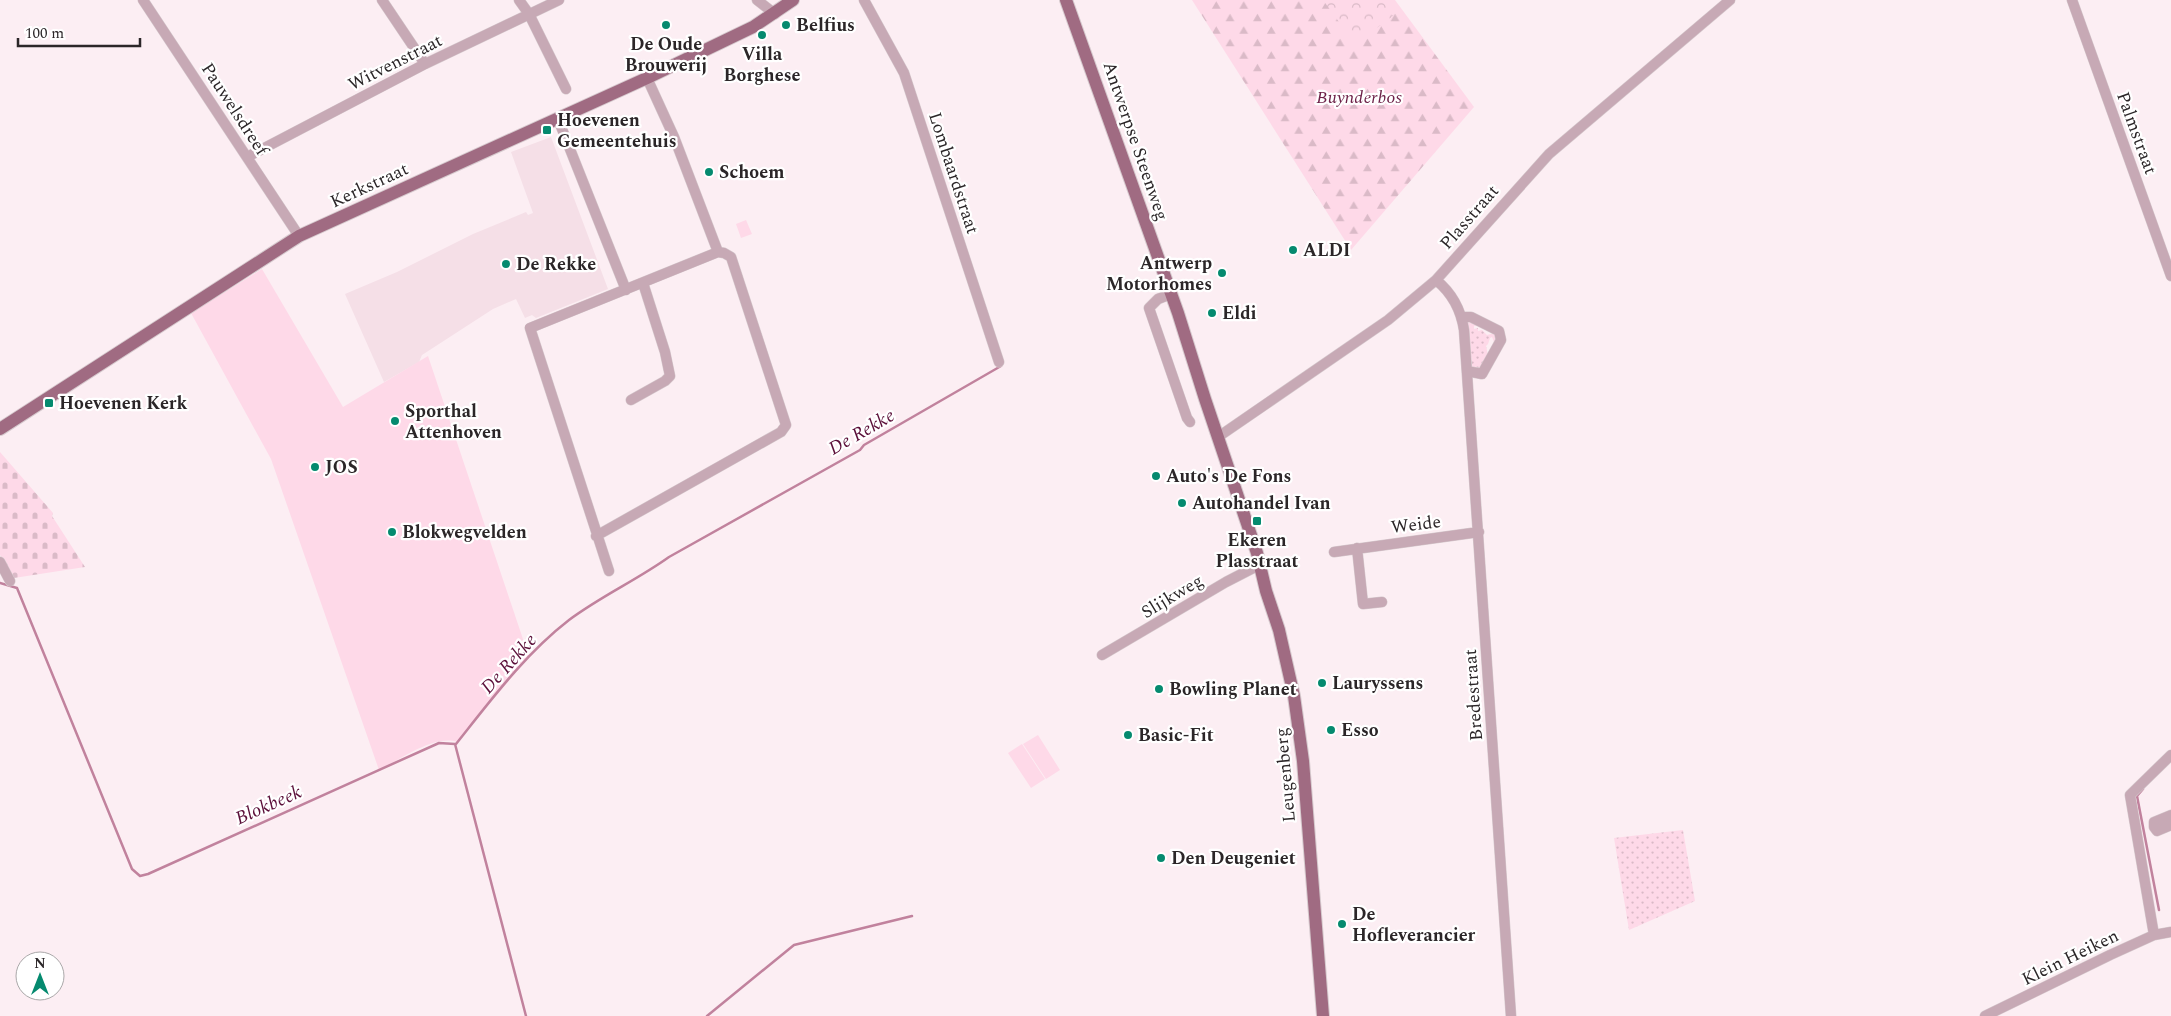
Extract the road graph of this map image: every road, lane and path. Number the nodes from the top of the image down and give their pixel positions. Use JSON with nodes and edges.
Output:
{"nodes":[{"id":1,"x":144,"y":0,"type":"edge"},
{"id":2,"x":382,"y":0,"type":"edge"},
{"id":3,"x":519,"y":0,"type":"edge"},
{"id":4,"x":559,"y":0,"type":"edge"},
{"id":5,"x":757,"y":0,"type":"edge"},
{"id":6,"x":793,"y":0,"type":"edge"},
{"id":7,"x":864,"y":0,"type":"edge"},
{"id":8,"x":1066,"y":0,"type":"edge"},
{"id":9,"x":1730,"y":0,"type":"edge"},
{"id":10,"x":2072,"y":0,"type":"edge"},
{"id":11,"x":528,"y":14,"type":"junction"},
{"id":12,"x":775,"y":14,"type":"junction"},
{"id":13,"x":425,"y":64,"type":"junction"},
{"id":14,"x":648,"y":78,"type":"junction"},
{"id":15,"x":566,"y":89,"type":"dead end"},
{"id":16,"x":558,"y":119,"type":"junction"},
{"id":17,"x":247,"y":157,"type":"junction"},
{"id":18,"x":299,"y":236,"type":"junction"},
{"id":19,"x":718,"y":252,"type":"junction"},
{"id":20,"x":2171,"y":276,"type":"edge"},
{"id":21,"x":1436,"y":280,"type":"junction"},
{"id":22,"x":643,"y":283,"type":"junction"},
{"id":23,"x":626,"y":290,"type":"junction"},
{"id":24,"x":1171,"y":294,"type":"junction"},
{"id":25,"x":1462,"y":317,"type":"junction"},
{"id":26,"x":999,"y":362,"type":"dead end"},
{"id":27,"x":1467,"y":371,"type":"junction"},
{"id":28,"x":631,"y":400,"type":"dead end"},
{"id":29,"x":1190,"y":422,"type":"dead end"},
{"id":30,"x":0,"y":429,"type":"edge"},
{"id":31,"x":1218,"y":437,"type":"junction"},
{"id":32,"x":1479,"y":532,"type":"junction"},
{"id":33,"x":596,"y":536,"type":"junction"},
{"id":34,"x":1357,"y":548,"type":"junction"},
{"id":35,"x":1334,"y":552,"type":"dead end"},
{"id":36,"x":0,"y":562,"type":"edge"},
{"id":37,"x":1260,"y":565,"type":"junction"},
{"id":38,"x":609,"y":571,"type":"dead end"},
{"id":39,"x":10,"y":581,"type":"dead end"},
{"id":40,"x":1382,"y":602,"type":"dead end"},
{"id":41,"x":1102,"y":655,"type":"dead end"},
{"id":42,"x":2171,"y":755,"type":"edge"},
{"id":43,"x":2171,"y":815,"type":"edge"},
{"id":44,"x":2171,"y":825,"type":"edge"},
{"id":45,"x":2171,"y":932,"type":"edge"},
{"id":46,"x":2154,"y":935,"type":"junction"},
{"id":47,"x":1323,"y":1016,"type":"edge"},
{"id":48,"x":1511,"y":1016,"type":"edge"},
{"id":49,"x":1985,"y":1016,"type":"edge"}],
"edges":[{"from":1,"to":17,"type":"street","name":"Pauwelsdreef"},
{"from":2,"to":13,"type":"street"},
{"from":3,"to":11,"type":"street"},
{"from":4,"to":11,"type":"street","name":"Witvenstraat"},
{"from":5,"to":12,"type":"street"},
{"from":6,"to":12,"type":"main road","name":"Kerkstraat"},
{"from":7,"to":26,"type":"street","name":"Lombaardstraat"},
{"from":8,"to":24,"type":"main road","name":"Antwerpse Steenweg"},
{"from":9,"to":21,"type":"street","name":"Plasstraat"},
{"from":10,"to":20,"type":"street","name":"Palmstraat"},
{"from":11,"to":13,"type":"street","name":"Witvenstraat"},
{"from":11,"to":15,"type":"street"},
{"from":12,"to":14,"type":"main road","name":"Kerkstraat"},
{"from":13,"to":17,"type":"street","name":"Witvenstraat"},
{"from":14,"to":16,"type":"main road","name":"Kerkstraat"},
{"from":14,"to":19,"type":"street"},
{"from":16,"to":18,"type":"main road","name":"Kerkstraat"},
{"from":16,"to":23,"type":"street"},
{"from":17,"to":18,"type":"street","name":"Pauwelsdreef"},
{"from":18,"to":30,"type":"main road","name":"Kerkstraat"},
{"from":19,"to":22,"type":"street"},
{"from":19,"to":33,"type":"street"},
{"from":21,"to":25,"type":"street","name":"Bredestraat"},
{"from":21,"to":31,"type":"street","name":"Plasstraat"},
{"from":22,"to":23,"type":"street"},
{"from":22,"to":28,"type":"street"},
{"from":23,"to":33,"type":"street"},
{"from":24,"to":29,"type":"street"},
{"from":24,"to":31,"type":"main road","name":"Antwerpse Steenweg"},
{"from":25,"to":27,"type":"street","name":"Bredestraat"},
{"from":25,"to":27,"type":"street"},
{"from":27,"to":32,"type":"street","name":"Bredestraat"},
{"from":31,"to":37,"type":"main road","name":"Leugenberg"},
{"from":32,"to":34,"type":"street","name":"Weide"},
{"from":32,"to":48,"type":"street","name":"Bredestraat"},
{"from":33,"to":38,"type":"street"},
{"from":34,"to":35,"type":"street","name":"Weide"},
{"from":34,"to":40,"type":"street"},
{"from":36,"to":39,"type":"street"},
{"from":37,"to":41,"type":"street","name":"Slijkweg"},
{"from":37,"to":47,"type":"main road","name":"Leugenberg"},
{"from":42,"to":46,"type":"street"},
{"from":43,"to":44,"type":"street"},
{"from":45,"to":46,"type":"street","name":"Klein Heiken"},
{"from":46,"to":49,"type":"street","name":"Klein Heiken"}]}
